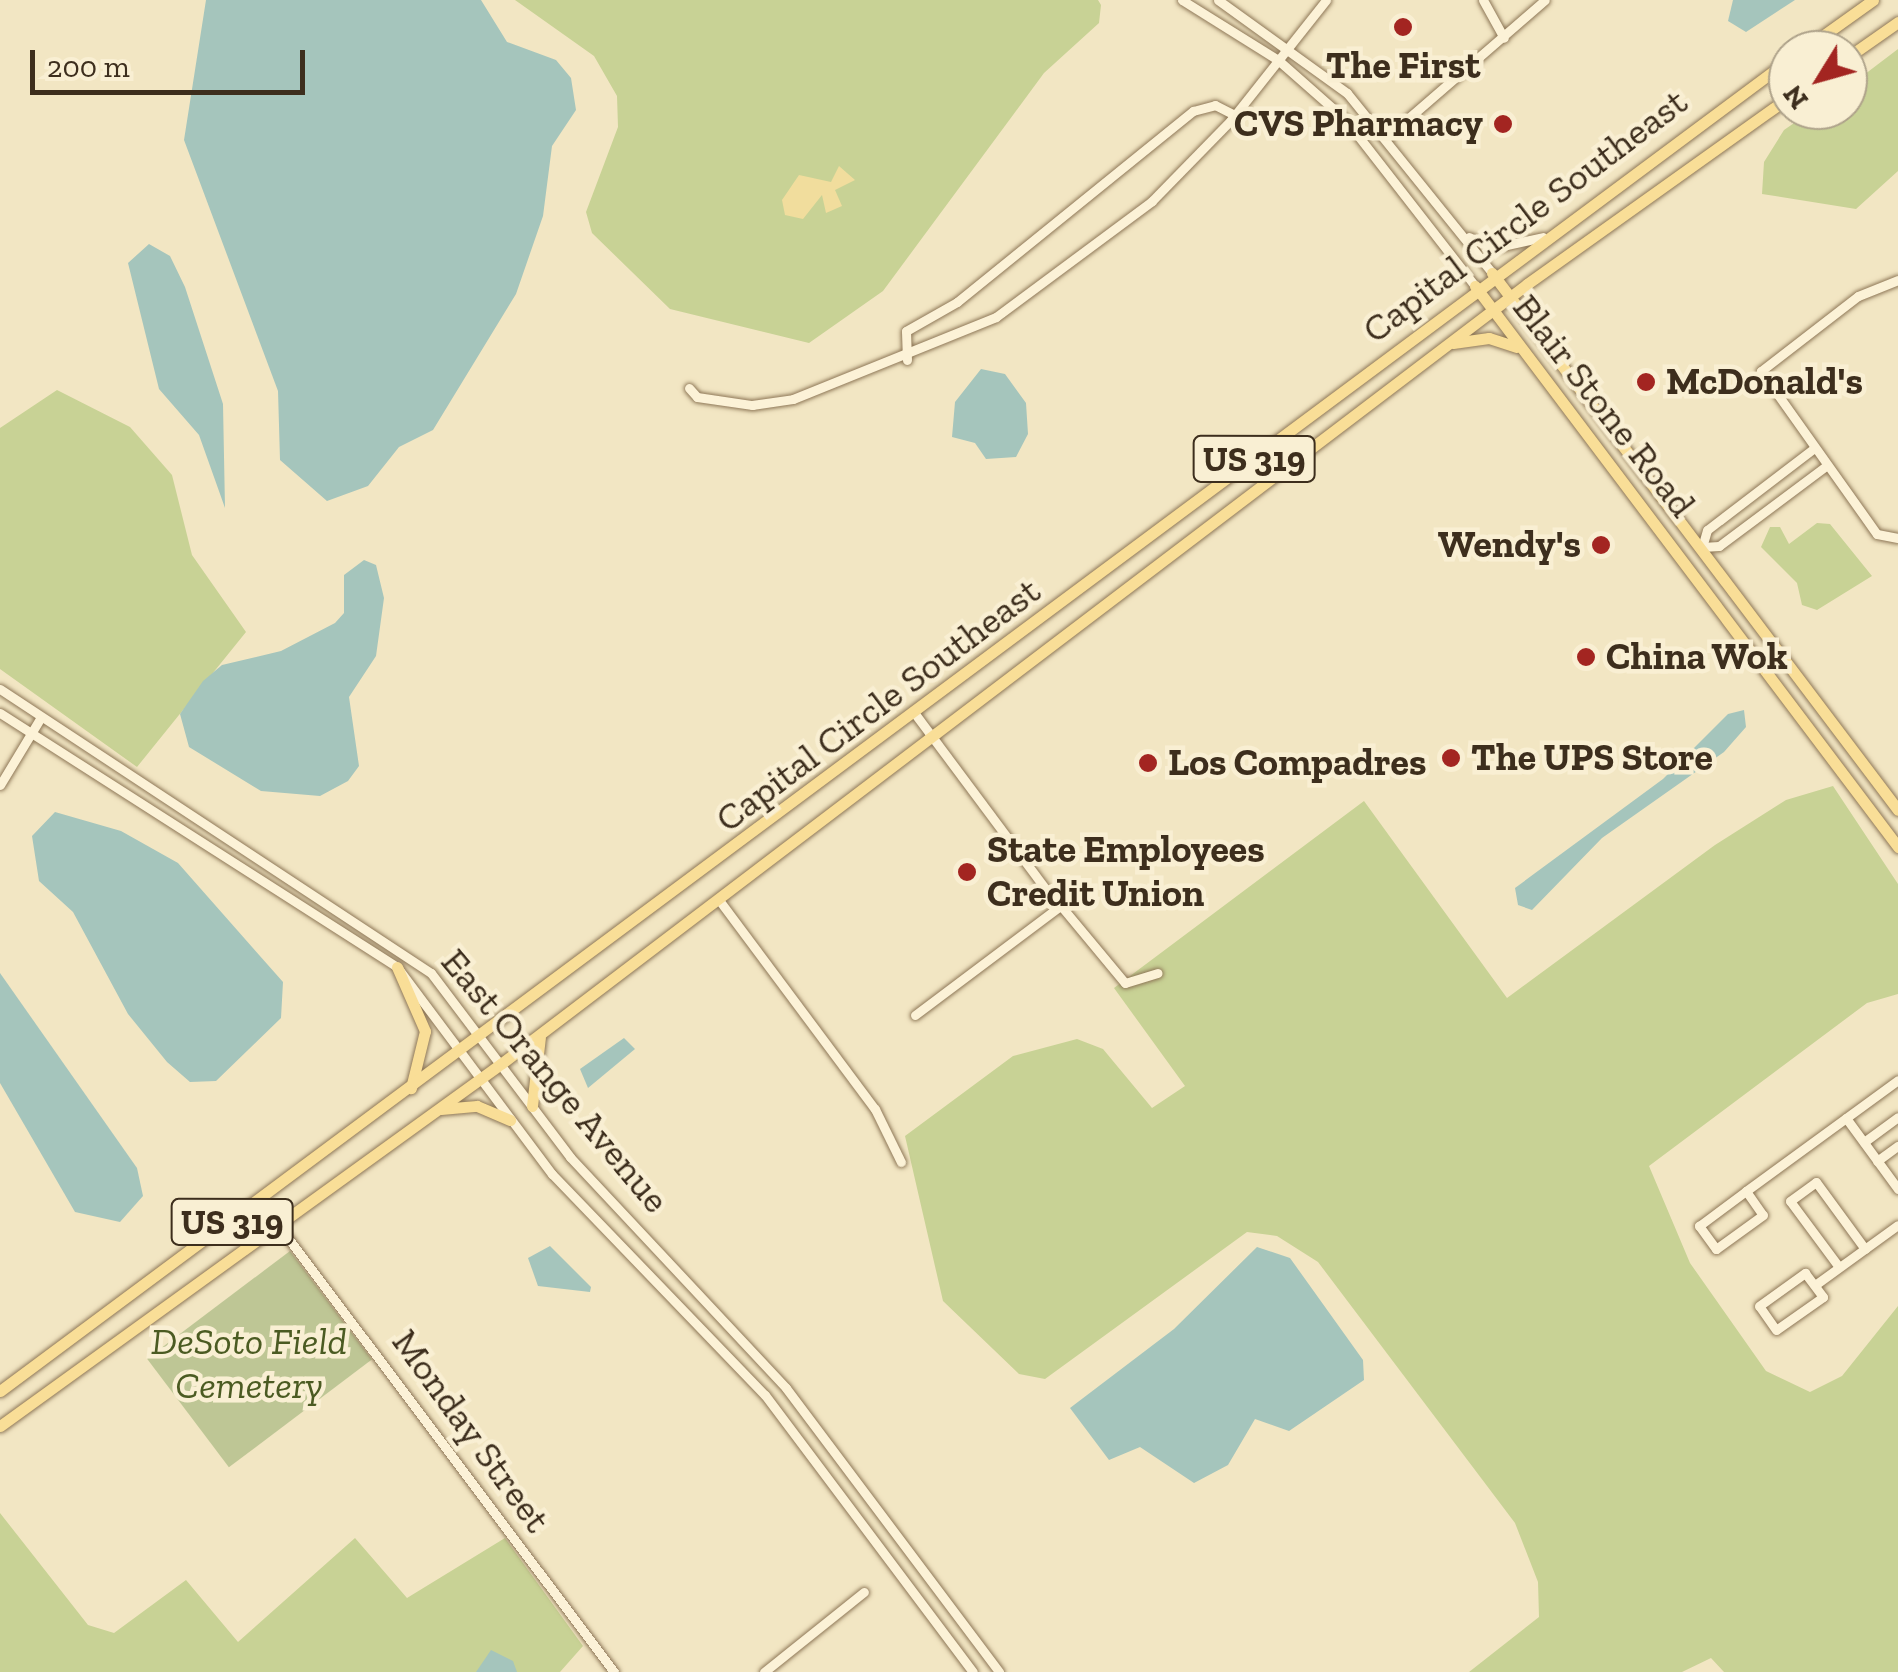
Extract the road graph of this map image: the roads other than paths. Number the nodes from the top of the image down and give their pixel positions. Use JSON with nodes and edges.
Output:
{"nodes":[{"id":1,"x":1182,"y":0,"type":"edge"},
{"id":2,"x":1218,"y":0,"type":"edge"},
{"id":3,"x":1326,"y":0,"type":"edge"},
{"id":4,"x":1483,"y":0,"type":"edge"},
{"id":5,"x":1545,"y":0,"type":"edge"},
{"id":6,"x":1873,"y":0,"type":"edge"},
{"id":7,"x":1898,"y":22,"type":"edge"},
{"id":8,"x":1830,"y":30,"type":"edge"},
{"id":9,"x":1504,"y":38,"type":"junction"},
{"id":10,"x":1868,"y":43,"type":"edge"},
{"id":11,"x":1290,"y":46,"type":"junction"},
{"id":12,"x":1278,"y":60,"type":"junction"},
{"id":13,"x":1768,"y":74,"type":"edge"},
{"id":14,"x":1768,"y":112,"type":"edge"},
{"id":15,"x":1235,"y":115,"type":"junction"},
{"id":16,"x":1352,"y":127,"type":"junction"},
{"id":17,"x":1388,"y":135,"type":"junction"},
{"id":18,"x":1462,"y":232,"type":"junction"},
{"id":19,"x":1543,"y":237,"type":"junction"},
{"id":20,"x":1492,"y":273,"type":"junction"},
{"id":21,"x":1898,"y":280,"type":"edge"},
{"id":22,"x":1474,"y":286,"type":"junction"},
{"id":23,"x":1510,"y":297,"type":"junction"},
{"id":24,"x":1492,"y":311,"type":"junction"},
{"id":25,"x":1449,"y":344,"type":"junction"},
{"id":26,"x":1521,"y":349,"type":"junction"},
{"id":27,"x":907,"y":360,"type":"junction"},
{"id":28,"x":689,"y":388,"type":"dead end"},
{"id":29,"x":1813,"y":449,"type":"junction"},
{"id":30,"x":1826,"y":466,"type":"junction"},
{"id":31,"x":1762,"y":487,"type":"junction"},
{"id":32,"x":1775,"y":504,"type":"junction"},
{"id":33,"x":1895,"y":539,"type":"edge"},
{"id":34,"x":1702,"y":547,"type":"junction"},
{"id":35,"x":1684,"y":560,"type":"junction"},
{"id":36,"x":0,"y":689,"type":"edge"},
{"id":37,"x":0,"y":713,"type":"edge"},
{"id":38,"x":916,"y":715,"type":"junction"},
{"id":39,"x":41,"y":716,"type":"junction"},
{"id":40,"x":33,"y":733,"type":"junction"},
{"id":41,"x":934,"y":739,"type":"junction"},
{"id":42,"x":0,"y":785,"type":"edge"},
{"id":43,"x":1898,"y":810,"type":"edge"},
{"id":44,"x":1898,"y":847,"type":"edge"},
{"id":45,"x":720,"y":900,"type":"junction"},
{"id":46,"x":1060,"y":907,"type":"junction"},
{"id":47,"x":397,"y":967,"type":"junction"},
{"id":48,"x":1158,"y":973,"type":"dead end"},
{"id":49,"x":916,"y":1015,"type":"dead end"},
{"id":50,"x":541,"y":1034,"type":"junction"},
{"id":51,"x":483,"y":1038,"type":"junction"},
{"id":52,"x":464,"y":1054,"type":"junction"},
{"id":53,"x":502,"y":1064,"type":"junction"},
{"id":54,"x":480,"y":1078,"type":"junction"},
{"id":55,"x":1898,"y":1080,"type":"edge"},
{"id":56,"x":409,"y":1092,"type":"junction"},
{"id":57,"x":532,"y":1106,"type":"junction"},
{"id":58,"x":437,"y":1110,"type":"junction"},
{"id":59,"x":1898,"y":1117,"type":"edge"},
{"id":60,"x":1846,"y":1118,"type":"junction"},
{"id":61,"x":510,"y":1120,"type":"junction"},
{"id":62,"x":1864,"y":1142,"type":"junction"},
{"id":63,"x":1898,"y":1146,"type":"edge"},
{"id":64,"x":1877,"y":1160,"type":"junction"},
{"id":65,"x":901,"y":1162,"type":"dead end"},
{"id":66,"x":1898,"y":1189,"type":"edge"},
{"id":67,"x":1746,"y":1191,"type":"junction"},
{"id":68,"x":1898,"y":1224,"type":"edge"},
{"id":69,"x":279,"y":1226,"type":"junction"},
{"id":70,"x":1864,"y":1249,"type":"junction"},
{"id":71,"x":1839,"y":1268,"type":"junction"},
{"id":72,"x":1814,"y":1285,"type":"junction"},
{"id":73,"x":0,"y":1390,"type":"edge"},
{"id":74,"x":0,"y":1426,"type":"edge"},
{"id":75,"x":864,"y":1592,"type":"dead end"},
{"id":76,"x":991,"y":1661,"type":"junction"},
{"id":77,"x":614,"y":1672,"type":"edge"},
{"id":78,"x":764,"y":1672,"type":"edge"},
{"id":79,"x":975,"y":1672,"type":"edge"},
{"id":80,"x":999,"y":1672,"type":"edge"}],
"edges":[{"from":1,"to":12,"type":"street","name":"Blair Stone Road"},
{"from":2,"to":11,"type":"street","name":"Blair Stone Road"},
{"from":3,"to":11,"type":"street"},
{"from":4,"to":9,"type":"street"},
{"from":5,"to":9,"type":"street"},
{"from":6,"to":8,"type":"main road"},
{"from":7,"to":10,"type":"main road"},
{"from":9,"to":17,"type":"street"},
{"from":11,"to":12,"type":"street"},
{"from":11,"to":17,"type":"street","name":"Blair Stone Road"},
{"from":12,"to":15,"type":"street"},
{"from":12,"to":16,"type":"street","name":"Blair Stone Road"},
{"from":13,"to":19,"type":"main road","name":"Capital Circle Southeast","number":"US 319"},
{"from":14,"to":23,"type":"main road","name":"Capital Circle Southeast","number":"US 319"},
{"from":15,"to":27,"type":"street"},
{"from":15,"to":27,"type":"street"},
{"from":16,"to":17,"type":"street"},
{"from":16,"to":22,"type":"street","name":"Blair Stone Road"},
{"from":17,"to":18,"type":"street","name":"Blair Stone Road"},
{"from":18,"to":19,"type":"street"},
{"from":18,"to":20,"type":"street","name":"Blair Stone Road"},
{"from":19,"to":20,"type":"main road","name":"Capital Circle Southeast","number":"US 319"},
{"from":20,"to":22,"type":"main road","name":"Capital Circle Southeast","number":"US 319"},
{"from":20,"to":23,"type":"main road","name":"Blair Stone Road"},
{"from":21,"to":29,"type":"street"},
{"from":22,"to":24,"type":"main road","name":"Blair Stone Road"},
{"from":22,"to":38,"type":"main road","name":"Capital Circle Southeast","number":"US 319"},
{"from":23,"to":24,"type":"main road","name":"Capital Circle Southeast","number":"US 319"},
{"from":23,"to":34,"type":"main road","name":"Blair Stone Road"},
{"from":24,"to":25,"type":"main road","name":"Capital Circle Southeast","number":"US 319"},
{"from":24,"to":26,"type":"main road","name":"Blair Stone Road"},
{"from":25,"to":26,"type":"main road"},
{"from":25,"to":41,"type":"main road","name":"Capital Circle Southeast","number":"US 319"},
{"from":26,"to":35,"type":"main road","name":"Blair Stone Road"},
{"from":27,"to":28,"type":"street"},
{"from":29,"to":30,"type":"street"},
{"from":29,"to":31,"type":"street"},
{"from":30,"to":32,"type":"street"},
{"from":30,"to":33,"type":"street"},
{"from":31,"to":32,"type":"street"},
{"from":31,"to":34,"type":"street"},
{"from":32,"to":34,"type":"street"},
{"from":34,"to":35,"type":"main road"},
{"from":34,"to":43,"type":"main road","name":"Blair Stone Road"},
{"from":35,"to":44,"type":"main road","name":"Blair Stone Road"},
{"from":36,"to":39,"type":"street","name":"East Orange Avenue"},
{"from":37,"to":40,"type":"street","name":"East Orange Avenue"},
{"from":38,"to":41,"type":"street"},
{"from":38,"to":51,"type":"main road","name":"Capital Circle Southeast","number":"US 319"},
{"from":39,"to":40,"type":"street"},
{"from":39,"to":51,"type":"street","name":"East Orange Avenue"},
{"from":40,"to":42,"type":"street"},
{"from":40,"to":47,"type":"street","name":"East Orange Avenue"},
{"from":41,"to":45,"type":"main road","name":"Capital Circle Southeast","number":"US 319"},
{"from":41,"to":46,"type":"street"},
{"from":45,"to":50,"type":"main road","name":"Capital Circle Southeast","number":"US 319"},
{"from":45,"to":65,"type":"street"},
{"from":46,"to":48,"type":"street"},
{"from":46,"to":49,"type":"street"},
{"from":47,"to":52,"type":"street","name":"East Orange Avenue"},
{"from":47,"to":56,"type":"main road"},
{"from":50,"to":53,"type":"main road","name":"Capital Circle Southeast","number":"US 319"},
{"from":50,"to":57,"type":"main road"},
{"from":51,"to":52,"type":"main road","name":"Capital Circle Southeast","number":"US 319"},
{"from":51,"to":53,"type":"street","name":"East Orange Avenue"},
{"from":52,"to":54,"type":"street","name":"East Orange Avenue"},
{"from":52,"to":56,"type":"main road","name":"Capital Circle Southeast","number":"US 319"},
{"from":53,"to":54,"type":"main road","name":"Capital Circle Southeast","number":"US 319"},
{"from":53,"to":57,"type":"street","name":"East Orange Avenue"},
{"from":54,"to":58,"type":"main road","name":"Capital Circle Southeast","number":"US 319"},
{"from":54,"to":61,"type":"street","name":"East Orange Avenue"},
{"from":55,"to":60,"type":"street"},
{"from":56,"to":73,"type":"main road","name":"Capital Circle Southeast","number":"US 319"},
{"from":57,"to":76,"type":"street","name":"East Orange Avenue"},
{"from":58,"to":61,"type":"main road"},
{"from":58,"to":69,"type":"main road","name":"Capital Circle Southeast","number":"US 319"},
{"from":59,"to":62,"type":"street"},
{"from":60,"to":62,"type":"street"},
{"from":60,"to":67,"type":"street"},
{"from":61,"to":79,"type":"street","name":"East Orange Avenue"},
{"from":62,"to":64,"type":"street"},
{"from":63,"to":64,"type":"street"},
{"from":64,"to":66,"type":"street"},
{"from":67,"to":67,"type":"street"},
{"from":68,"to":70,"type":"street"},
{"from":69,"to":74,"type":"main road","name":"Capital Circle Southeast","number":"US 319"},
{"from":69,"to":77,"type":"street","name":"Monday Street"},
{"from":70,"to":71,"type":"street"},
{"from":70,"to":71,"type":"street"},
{"from":71,"to":72,"type":"street"},
{"from":72,"to":72,"type":"street"},
{"from":75,"to":78,"type":"street"},
{"from":76,"to":79,"type":"street"},
{"from":76,"to":80,"type":"street","name":"East Orange Avenue"}]}
